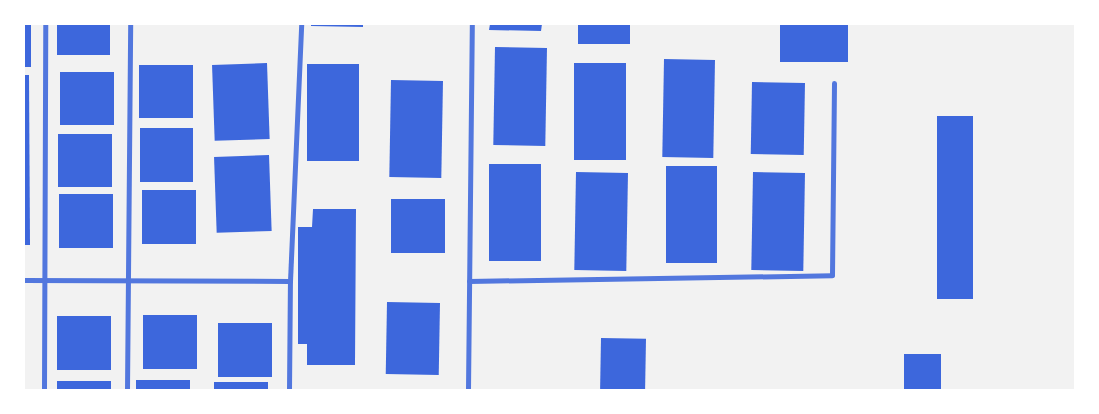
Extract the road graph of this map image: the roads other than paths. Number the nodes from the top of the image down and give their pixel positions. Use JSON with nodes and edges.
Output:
{"nodes":[{"id":1,"x":45,"y":24,"type":"edge"},
{"id":2,"x":130,"y":24,"type":"edge"},
{"id":3,"x":302,"y":24,"type":"edge"},
{"id":4,"x":472,"y":24,"type":"edge"},
{"id":5,"x":834,"y":83,"type":"dead end"},
{"id":6,"x":24,"y":280,"type":"edge"},
{"id":7,"x":46,"y":280,"type":"junction"},
{"id":8,"x":129,"y":280,"type":"junction"},
{"id":9,"x":290,"y":281,"type":"junction"},
{"id":10,"x":469,"y":281,"type":"junction"},
{"id":11,"x":44,"y":390,"type":"edge"},
{"id":12,"x":127,"y":390,"type":"edge"},
{"id":13,"x":289,"y":390,"type":"edge"},
{"id":14,"x":468,"y":390,"type":"edge"}],
"edges":[{"from":1,"to":7,"type":"street"},
{"from":2,"to":8,"type":"street"},
{"from":3,"to":9,"type":"street"},
{"from":4,"to":10,"type":"street"},
{"from":5,"to":10,"type":"street"},
{"from":6,"to":7,"type":"street"},
{"from":7,"to":8,"type":"street"},
{"from":7,"to":11,"type":"street"},
{"from":8,"to":9,"type":"street"},
{"from":8,"to":12,"type":"street"},
{"from":9,"to":13,"type":"street"},
{"from":10,"to":14,"type":"street"}]}
